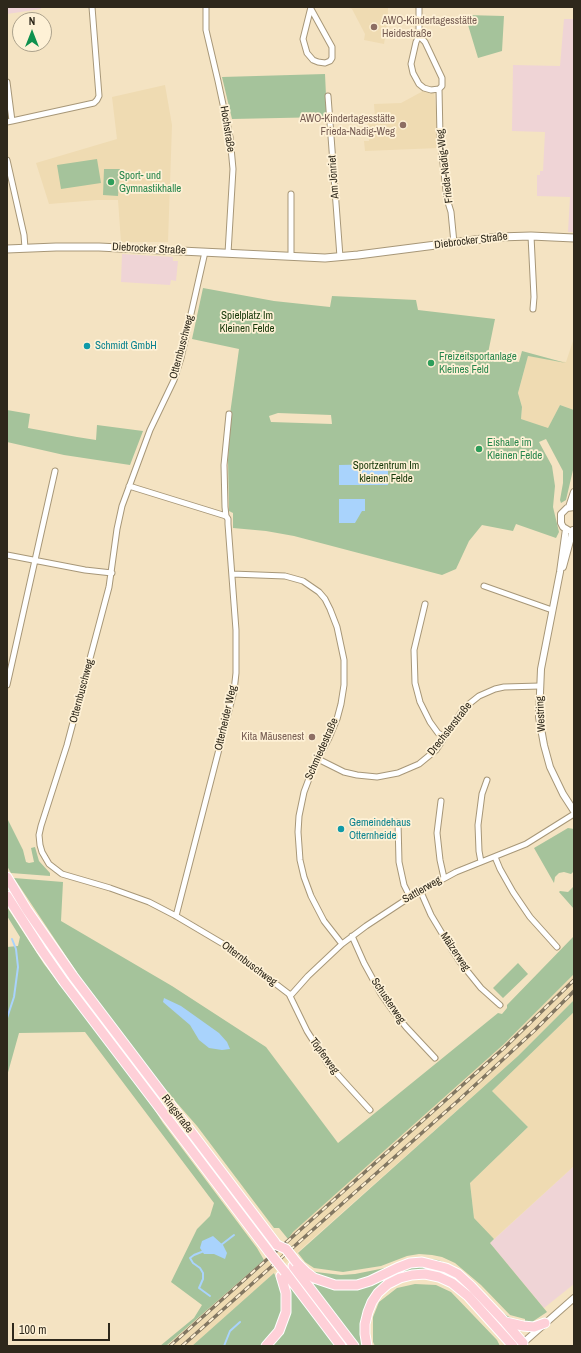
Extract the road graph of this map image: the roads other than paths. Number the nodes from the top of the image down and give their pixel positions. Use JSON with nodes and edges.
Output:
{"nodes":[{"id":1,"x":92,"y":7,"type":"edge"},
{"id":2,"x":206,"y":7,"type":"edge"},
{"id":3,"x":419,"y":7,"type":"edge"},
{"id":4,"x":311,"y":8,"type":"edge"},
{"id":5,"x":419,"y":36,"type":"junction"},
{"id":6,"x":7,"y":82,"type":"edge"},
{"id":7,"x":439,"y":89,"type":"junction"},
{"id":8,"x":328,"y":96,"type":"dead end"},
{"id":9,"x":10,"y":122,"type":"edge"},
{"id":10,"x":7,"y":160,"type":"edge"},
{"id":11,"x":291,"y":194,"type":"dead end"},
{"id":12,"x":531,"y":236,"type":"junction"},
{"id":13,"x":574,"y":238,"type":"edge"},
{"id":14,"x":454,"y":243,"type":"junction"},
{"id":15,"x":25,"y":248,"type":"junction"},
{"id":16,"x":7,"y":249,"type":"edge"},
{"id":17,"x":205,"y":252,"type":"junction"},
{"id":18,"x":228,"y":253,"type":"junction"},
{"id":19,"x":291,"y":256,"type":"junction"},
{"id":20,"x":340,"y":257,"type":"junction"},
{"id":21,"x":532,"y":309,"type":"dead end"},
{"id":22,"x":228,"y":414,"type":"dead end"},
{"id":23,"x":55,"y":471,"type":"dead end"},
{"id":24,"x":129,"y":486,"type":"junction"},
{"id":25,"x":574,"y":492,"type":"edge"},
{"id":26,"x":572,"y":507,"type":"edge"},
{"id":27,"x":226,"y":516,"type":"junction"},
{"id":28,"x":566,"y":529,"type":"junction"},
{"id":29,"x":574,"y":530,"type":"edge"},
{"id":30,"x":7,"y":555,"type":"edge"},
{"id":31,"x":35,"y":561,"type":"junction"},
{"id":32,"x":560,"y":572,"type":"junction"},
{"id":33,"x":112,"y":573,"type":"junction"},
{"id":34,"x":232,"y":574,"type":"junction"},
{"id":35,"x":484,"y":586,"type":"dead end"},
{"id":36,"x":425,"y":604,"type":"dead end"},
{"id":37,"x":552,"y":610,"type":"junction"},
{"id":38,"x":7,"y":685,"type":"edge"},
{"id":39,"x":540,"y":686,"type":"junction"},
{"id":40,"x":445,"y":738,"type":"junction"},
{"id":41,"x":318,"y":759,"type":"junction"},
{"id":42,"x":487,"y":780,"type":"dead end"},
{"id":43,"x":441,"y":801,"type":"dead end"},
{"id":44,"x":574,"y":811,"type":"edge"},
{"id":45,"x":574,"y":814,"type":"edge"},
{"id":46,"x":398,"y":822,"type":"dead end"},
{"id":47,"x":495,"y":857,"type":"junction"},
{"id":48,"x":481,"y":862,"type":"junction"},
{"id":49,"x":8,"y":878,"type":"edge"},
{"id":50,"x":444,"y":878,"type":"junction"},
{"id":51,"x":420,"y":890,"type":"junction"},
{"id":52,"x":7,"y":896,"type":"edge"},
{"id":53,"x":410,"y":897,"type":"junction"},
{"id":54,"x":176,"y":916,"type":"junction"},
{"id":55,"x":352,"y":936,"type":"junction"},
{"id":56,"x":342,"y":944,"type":"junction"},
{"id":57,"x":557,"y":947,"type":"dead end"},
{"id":58,"x":289,"y":994,"type":"junction"},
{"id":59,"x":500,"y":1005,"type":"dead end"},
{"id":60,"x":435,"y":1058,"type":"dead end"},
{"id":61,"x":370,"y":1110,"type":"dead end"},
{"id":62,"x":295,"y":1264,"type":"junction"},
{"id":63,"x":283,"y":1274,"type":"junction"},
{"id":64,"x":574,"y":1298,"type":"edge"},
{"id":65,"x":505,"y":1322,"type":"junction"},
{"id":66,"x":545,"y":1324,"type":"junction"},
{"id":67,"x":523,"y":1344,"type":"joint"},
{"id":68,"x":266,"y":1346,"type":"edge"},
{"id":69,"x":341,"y":1346,"type":"edge"},
{"id":70,"x":354,"y":1346,"type":"edge"},
{"id":71,"x":367,"y":1346,"type":"edge"},
{"id":72,"x":513,"y":1346,"type":"edge"}],
"edges":[{"from":1,"to":9,"type":"street"},
{"from":2,"to":18,"type":"street","name":"Hochstraße"},
{"from":3,"to":5,"type":"street"},
{"from":4,"to":4,"type":"street"},
{"from":5,"to":7,"type":"street","name":"Frieda-Nadig-Weg"},
{"from":5,"to":7,"type":"street"},
{"from":6,"to":9,"type":"street"},
{"from":7,"to":14,"type":"street","name":"Frieda-Nadig-Weg"},
{"from":8,"to":20,"type":"street","name":"Am Jönriet"},
{"from":10,"to":15,"type":"street"},
{"from":11,"to":19,"type":"street"},
{"from":12,"to":13,"type":"main road","name":"Diebrocker Straße"},
{"from":12,"to":14,"type":"main road","name":"Diebrocker Straße"},
{"from":12,"to":21,"type":"street"},
{"from":14,"to":20,"type":"main road","name":"Diebrocker Straße"},
{"from":15,"to":16,"type":"main road","name":"Diebrocker Straße"},
{"from":15,"to":17,"type":"main road","name":"Diebrocker Straße"},
{"from":17,"to":18,"type":"main road","name":"Diebrocker Straße"},
{"from":17,"to":24,"type":"street","name":"Otternbuschweg"},
{"from":18,"to":19,"type":"main road","name":"Diebrocker Straße"},
{"from":19,"to":20,"type":"main road","name":"Diebrocker Straße"},
{"from":22,"to":27,"type":"street","name":"Otterheider Weg"},
{"from":23,"to":31,"type":"street"},
{"from":24,"to":27,"type":"street"},
{"from":24,"to":33,"type":"street","name":"Otternbuschweg"},
{"from":25,"to":26,"type":"street"},
{"from":26,"to":28,"type":"street","name":"Westring"},
{"from":27,"to":34,"type":"street","name":"Otterheider Weg"},
{"from":28,"to":29,"type":"street"},
{"from":28,"to":32,"type":"street","name":"Westring"},
{"from":29,"to":32,"type":"street","name":"Westring"},
{"from":30,"to":31,"type":"street"},
{"from":31,"to":33,"type":"street"},
{"from":31,"to":38,"type":"street"},
{"from":32,"to":37,"type":"street","name":"Westring"},
{"from":33,"to":54,"type":"street","name":"Otternbuschweg"},
{"from":34,"to":41,"type":"street","name":"Schmiedestraße"},
{"from":34,"to":54,"type":"street","name":"Otterheider Weg"},
{"from":35,"to":37,"type":"street"},
{"from":36,"to":40,"type":"street"},
{"from":37,"to":39,"type":"street","name":"Westring"},
{"from":39,"to":40,"type":"street","name":"Drechslerstraße"},
{"from":39,"to":44,"type":"street","name":"Westring"},
{"from":40,"to":41,"type":"street","name":"Drechslerstraße"},
{"from":41,"to":56,"type":"street","name":"Schmiedestraße"},
{"from":42,"to":48,"type":"street"},
{"from":43,"to":50,"type":"street"},
{"from":45,"to":47,"type":"street","name":"Sattlerweg"},
{"from":46,"to":53,"type":"street"},
{"from":47,"to":48,"type":"street","name":"Sattlerweg"},
{"from":47,"to":57,"type":"street"},
{"from":48,"to":50,"type":"street","name":"Sattlerweg"},
{"from":49,"to":62,"type":"highway","name":"Ringstraße"},
{"from":50,"to":51,"type":"street","name":"Sattlerweg"},
{"from":51,"to":53,"type":"street","name":"Sattlerweg"},
{"from":51,"to":59,"type":"street","name":"Mälzerweg"},
{"from":52,"to":63,"type":"highway","name":"Ringstraße","bridge":true},
{"from":53,"to":55,"type":"street","name":"Sattlerweg"},
{"from":54,"to":58,"type":"street","name":"Otternbuschweg"},
{"from":55,"to":56,"type":"street","name":"Sattlerweg"},
{"from":55,"to":60,"type":"street","name":"Schusterweg"},
{"from":56,"to":58,"type":"street","name":"Sattlerweg"},
{"from":58,"to":61,"type":"street","name":"Töpferweg"},
{"from":62,"to":65,"type":"highway"},
{"from":62,"to":70,"type":"highway","name":"Ringstraße"},
{"from":63,"to":68,"type":"highway"},
{"from":63,"to":69,"type":"highway"},
{"from":64,"to":66,"type":"street"},
{"from":65,"to":66,"type":"highway"},
{"from":65,"to":67,"type":"highway"},
{"from":66,"to":67,"type":"street"},
{"from":71,"to":72,"type":"highway"}]}
